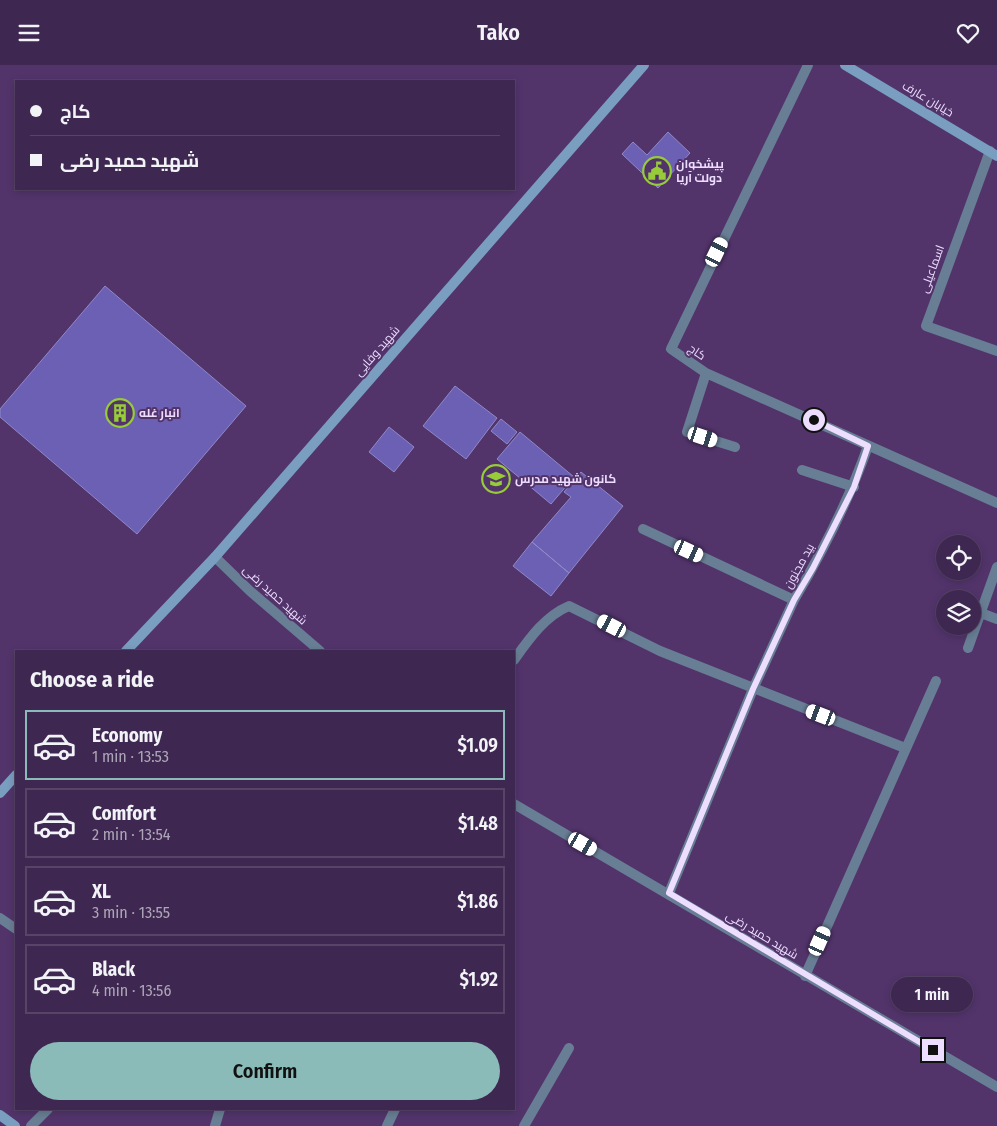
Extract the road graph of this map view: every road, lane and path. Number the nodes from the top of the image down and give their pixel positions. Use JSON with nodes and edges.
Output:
{"nodes":[{"id":1,"x":644,"y":65,"type":"edge"},
{"id":2,"x":808,"y":65,"type":"edge"},
{"id":3,"x":845,"y":65,"type":"edge"},
{"id":4,"x":993,"y":153,"type":"edge"},
{"id":5,"x":997,"y":351,"type":"edge"},
{"id":6,"x":706,"y":373,"type":"junction"},
{"id":7,"x":868,"y":446,"type":"junction"},
{"id":8,"x":735,"y":447,"type":"dead end"},
{"id":9,"x":802,"y":470,"type":"dead end"},
{"id":10,"x":854,"y":487,"type":"junction"},
{"id":11,"x":997,"y":503,"type":"edge"},
{"id":12,"x":643,"y":529,"type":"dead end"},
{"id":13,"x":215,"y":557,"type":"junction"},
{"id":14,"x":997,"y":567,"type":"edge"},
{"id":15,"x":794,"y":600,"type":"junction"},
{"id":16,"x":981,"y":613,"type":"joint"},
{"id":17,"x":997,"y":619,"type":"edge"},
{"id":18,"x":973,"y":635,"type":"edge"},
{"id":19,"x":968,"y":647,"type":"dead end"},
{"id":20,"x":127,"y":650,"type":"edge"},
{"id":21,"x":319,"y":650,"type":"edge"},
{"id":22,"x":515,"y":659,"type":"edge"},
{"id":23,"x":936,"y":681,"type":"dead end"},
{"id":24,"x":753,"y":689,"type":"junction"},
{"id":25,"x":905,"y":749,"type":"junction"},
{"id":26,"x":15,"y":776,"type":"edge"},
{"id":27,"x":0,"y":793,"type":"edge"},
{"id":28,"x":515,"y":805,"type":"edge"},
{"id":29,"x":669,"y":893,"type":"junction"},
{"id":30,"x":0,"y":918,"type":"edge"},
{"id":31,"x":15,"y":928,"type":"edge"},
{"id":32,"x":805,"y":976,"type":"junction"},
{"id":33,"x":569,"y":1047,"type":"dead end"},
{"id":34,"x":997,"y":1087,"type":"edge"},
{"id":35,"x":47,"y":1110,"type":"edge"},
{"id":36,"x":220,"y":1110,"type":"edge"},
{"id":37,"x":395,"y":1110,"type":"edge"},
{"id":38,"x":0,"y":1115,"type":"edge"},
{"id":39,"x":15,"y":1126,"type":"edge"},
{"id":40,"x":31,"y":1126,"type":"edge"},
{"id":41,"x":215,"y":1126,"type":"edge"},
{"id":42,"x":387,"y":1126,"type":"edge"},
{"id":43,"x":524,"y":1126,"type":"edge"}],
"edges":[{"from":1,"to":13,"type":"main road","name":"شهید وفایی"},
{"from":2,"to":6,"type":"street","name":"کاج"},
{"from":3,"to":4,"type":"main road","name":"خیابان عارف"},
{"from":4,"to":5,"type":"street","name":"اسماعیلی"},
{"from":6,"to":7,"type":"street","name":"کاج"},
{"from":6,"to":8,"type":"street"},
{"from":7,"to":10,"type":"street","name":"بید مجنون"},
{"from":7,"to":11,"type":"street","name":"کاج"},
{"from":9,"to":10,"type":"street"},
{"from":10,"to":15,"type":"street","name":"بید مجنون"},
{"from":12,"to":15,"type":"street","name":"بید مجنون"},
{"from":13,"to":20,"type":"main road","name":"شهید وفایی"},
{"from":13,"to":21,"type":"street","name":"شهید حمید رضی"},
{"from":14,"to":16,"type":"street"},
{"from":15,"to":24,"type":"street"},
{"from":16,"to":17,"type":"street"},
{"from":18,"to":19,"type":"street"},
{"from":22,"to":24,"type":"street"},
{"from":23,"to":25,"type":"street"},
{"from":24,"to":25,"type":"street"},
{"from":24,"to":29,"type":"street"},
{"from":25,"to":32,"type":"street"},
{"from":26,"to":27,"type":"main road"},
{"from":28,"to":29,"type":"street","name":"شهید حمید رضی"},
{"from":29,"to":32,"type":"street","name":"شهید حمید رضی"},
{"from":30,"to":31,"type":"street"},
{"from":32,"to":34,"type":"street","name":"شهید حمید رضی"},
{"from":33,"to":43,"type":"street"},
{"from":35,"to":40,"type":"street"},
{"from":36,"to":41,"type":"street"},
{"from":37,"to":42,"type":"street"},
{"from":38,"to":39,"type":"main road"}]}
